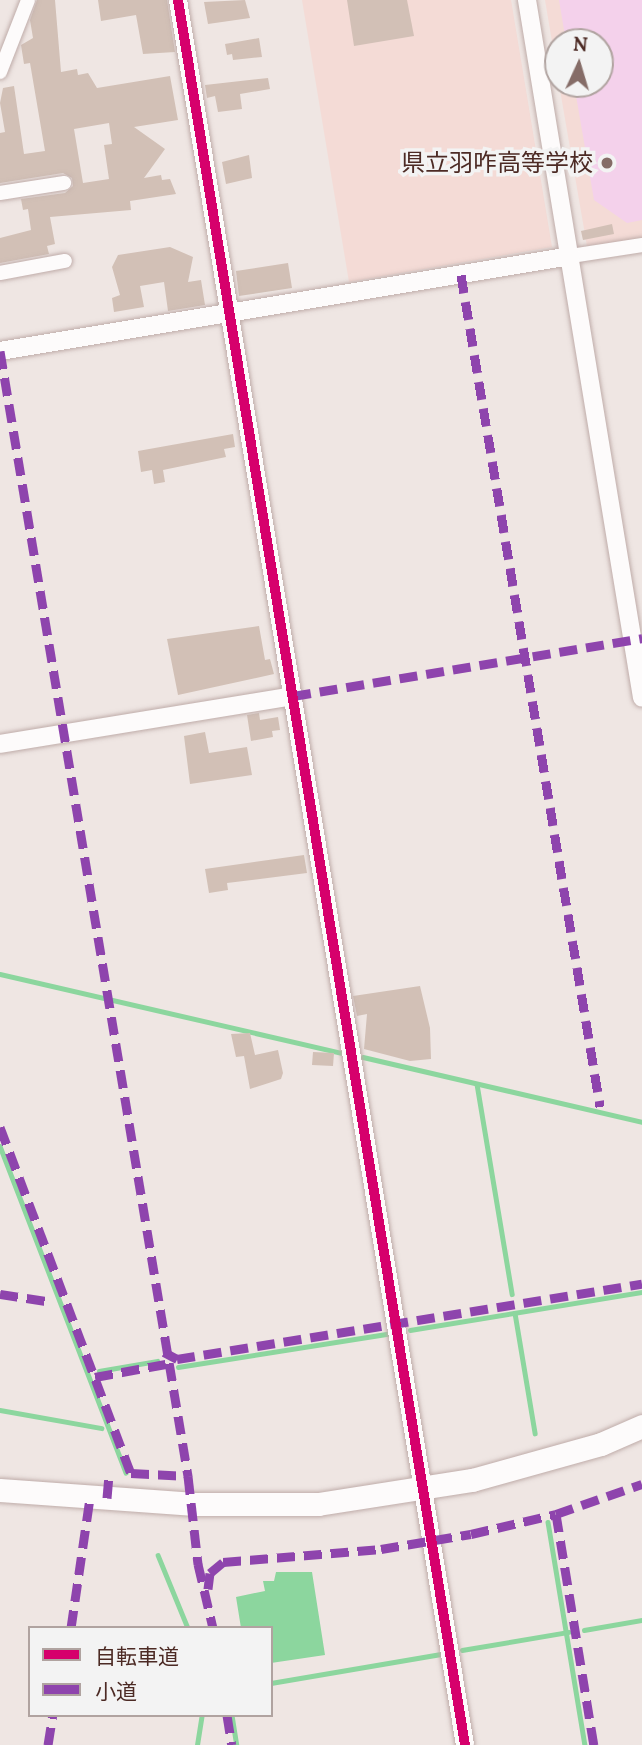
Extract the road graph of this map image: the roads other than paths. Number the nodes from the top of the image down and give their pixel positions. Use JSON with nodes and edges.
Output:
{"nodes":[{"id":1,"x":28,"y":0,"type":"edge"},
{"id":2,"x":178,"y":0,"type":"edge"},
{"id":3,"x":527,"y":0,"type":"edge"},
{"id":4,"x":0,"y":72,"type":"edge"},
{"id":5,"x":64,"y":183,"type":"dead end"},
{"id":6,"x":0,"y":193,"type":"edge"},
{"id":7,"x":642,"y":245,"type":"edge"},
{"id":8,"x":571,"y":256,"type":"junction"},
{"id":9,"x":65,"y":261,"type":"dead end"},
{"id":10,"x":0,"y":273,"type":"edge"},
{"id":11,"x":230,"y":314,"type":"junction"},
{"id":12,"x":0,"y":351,"type":"edge"},
{"id":13,"x":293,"y":696,"type":"junction"},
{"id":14,"x":642,"y":698,"type":"edge"},
{"id":15,"x":0,"y":744,"type":"edge"},
{"id":16,"x":642,"y":1426,"type":"edge"},
{"id":17,"x":425,"y":1489,"type":"junction"},
{"id":18,"x":0,"y":1490,"type":"edge"},
{"id":19,"x":465,"y":1745,"type":"edge"}],
"edges":[{"from":1,"to":4,"type":"street"},
{"from":2,"to":11,"type":"street"},
{"from":3,"to":8,"type":"street"},
{"from":5,"to":6,"type":"street"},
{"from":7,"to":8,"type":"street"},
{"from":8,"to":11,"type":"street"},
{"from":8,"to":14,"type":"street"},
{"from":9,"to":10,"type":"street"},
{"from":11,"to":12,"type":"street"},
{"from":11,"to":13,"type":"street"},
{"from":13,"to":15,"type":"street"},
{"from":13,"to":17,"type":"street"},
{"from":16,"to":17,"type":"highway"},
{"from":17,"to":18,"type":"highway"},
{"from":17,"to":19,"type":"street"}]}
